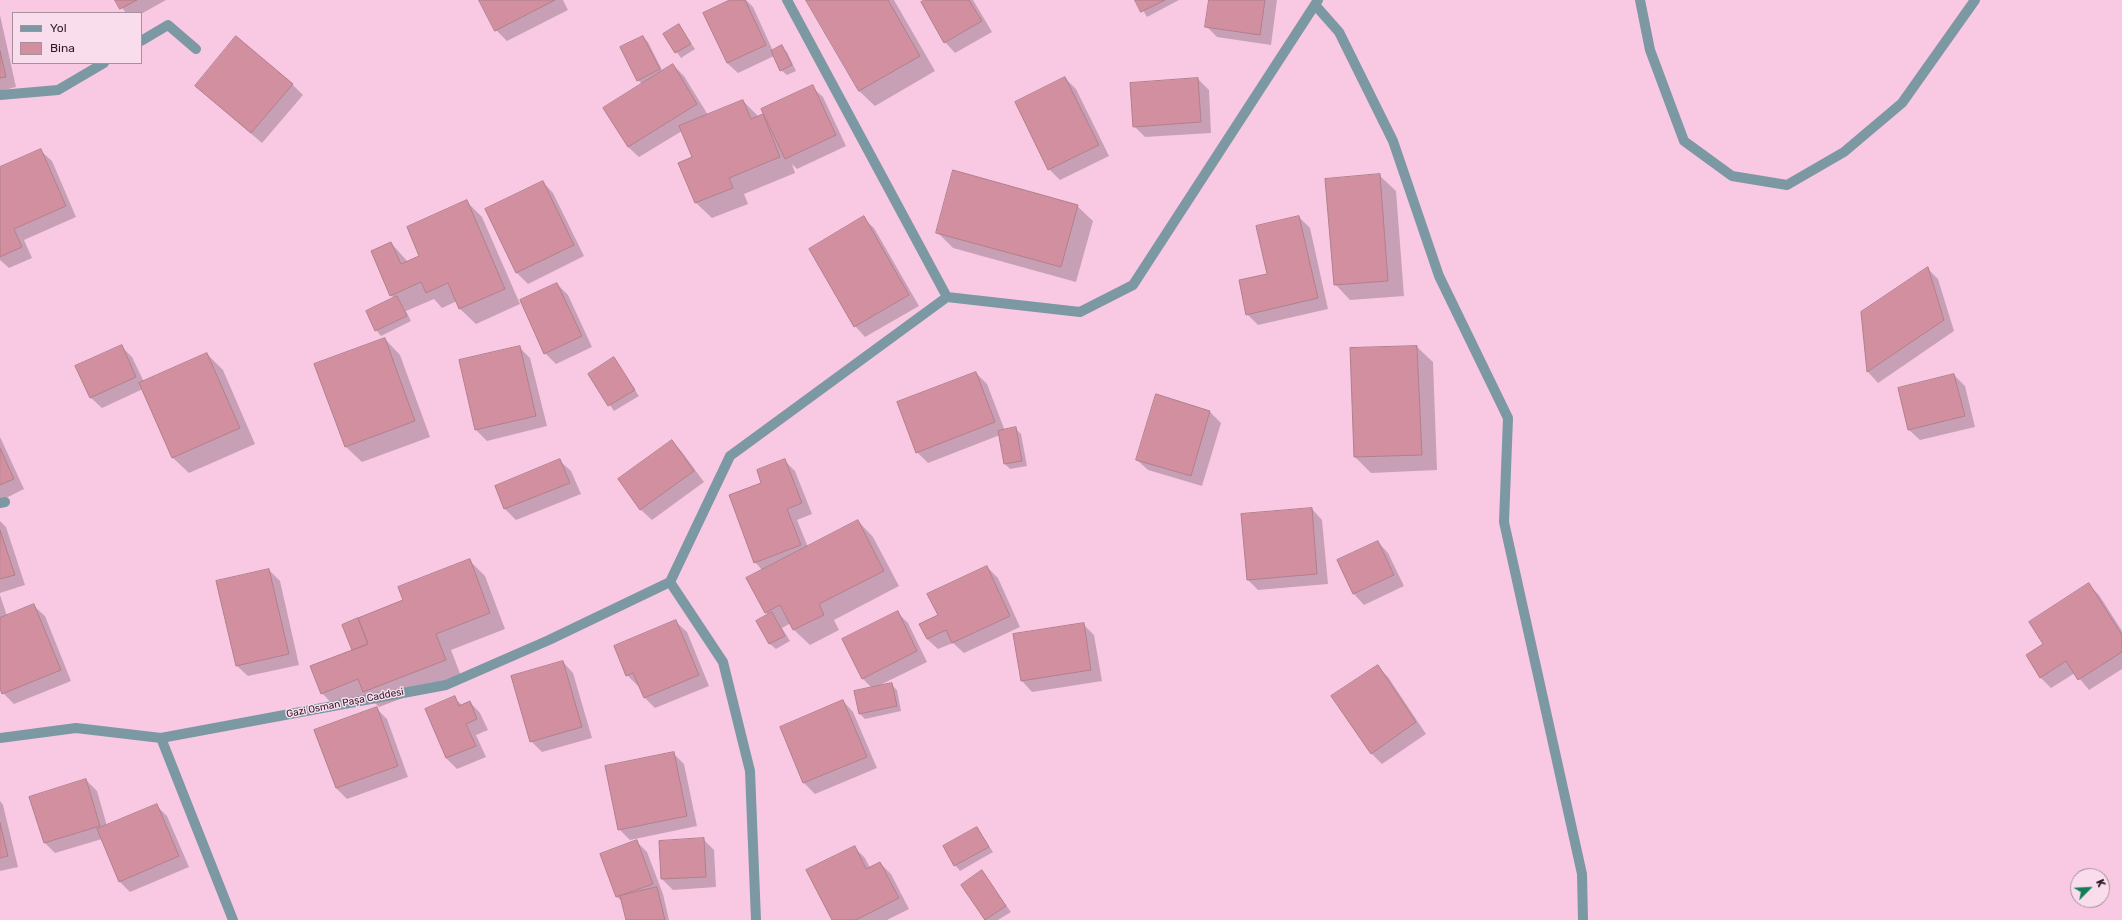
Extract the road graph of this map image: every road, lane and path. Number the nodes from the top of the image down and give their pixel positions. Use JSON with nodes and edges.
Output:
{"nodes":[{"id":1,"x":787,"y":0,"type":"edge"},
{"id":2,"x":1640,"y":0,"type":"edge"},
{"id":3,"x":1975,"y":0,"type":"edge"},
{"id":4,"x":1317,"y":3,"type":"edge"},
{"id":5,"x":142,"y":40,"type":"edge"},
{"id":6,"x":196,"y":49,"type":"dead end"},
{"id":7,"x":102,"y":64,"type":"edge"},
{"id":8,"x":0,"y":95,"type":"edge"},
{"id":9,"x":947,"y":297,"type":"junction"},
{"id":10,"x":670,"y":582,"type":"junction"},
{"id":11,"x":0,"y":738,"type":"edge"},
{"id":12,"x":161,"y":738,"type":"junction"},
{"id":13,"x":233,"y":920,"type":"edge"},
{"id":14,"x":756,"y":920,"type":"edge"},
{"id":15,"x":1583,"y":920,"type":"edge"}],
"edges":[{"from":1,"to":9,"type":"street"},
{"from":2,"to":3,"type":"street"},
{"from":4,"to":9,"type":"street"},
{"from":4,"to":15,"type":"street"},
{"from":5,"to":6,"type":"street"},
{"from":7,"to":8,"type":"street"},
{"from":9,"to":10,"type":"street"},
{"from":10,"to":12,"type":"street","name":"Gazi Osman Paşa Caddesi"},
{"from":10,"to":14,"type":"street"},
{"from":11,"to":12,"type":"street","name":"Gazi Osman Paşa Caddesi"},
{"from":12,"to":13,"type":"street"}]}
